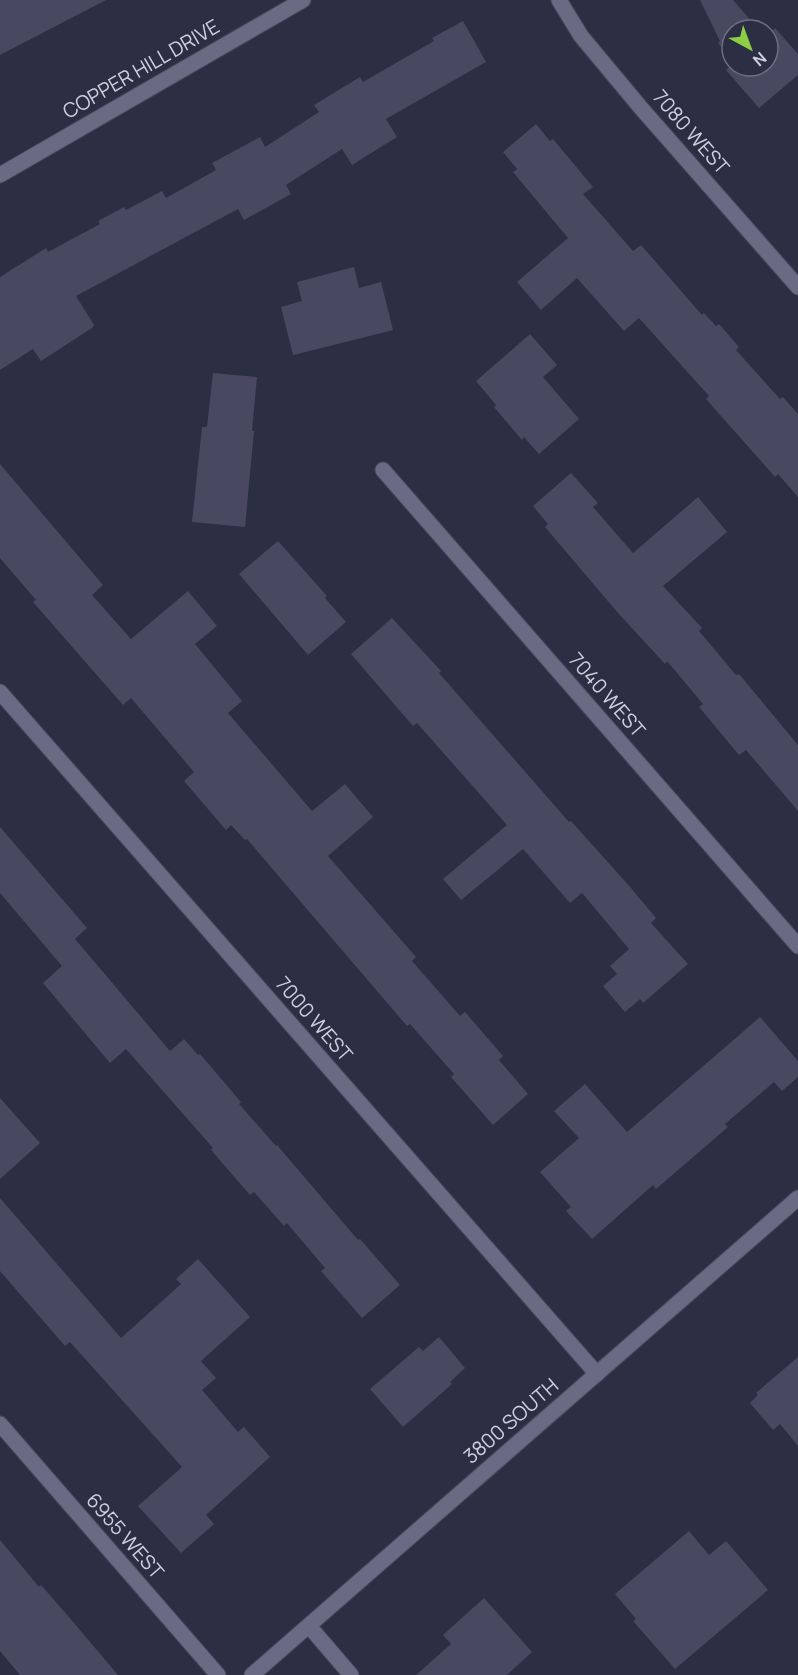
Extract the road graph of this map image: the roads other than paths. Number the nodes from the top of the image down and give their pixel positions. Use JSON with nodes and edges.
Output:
{"nodes":[{"id":1,"x":303,"y":0,"type":"edge"},
{"id":2,"x":559,"y":0,"type":"edge"},
{"id":3,"x":0,"y":175,"type":"edge"},
{"id":4,"x":798,"y":287,"type":"edge"},
{"id":5,"x":383,"y":470,"type":"dead end"},
{"id":6,"x":0,"y":692,"type":"edge"},
{"id":7,"x":798,"y":946,"type":"edge"},
{"id":8,"x":798,"y":1198,"type":"edge"},
{"id":9,"x":597,"y":1374,"type":"junction"},
{"id":10,"x":0,"y":1424,"type":"edge"},
{"id":11,"x":309,"y":1626,"type":"junction"},
{"id":12,"x":218,"y":1675,"type":"edge"},
{"id":13,"x":252,"y":1675,"type":"edge"},
{"id":14,"x":351,"y":1675,"type":"edge"}],
"edges":[{"from":1,"to":3,"type":"street","name":"COPPER HILL DRIVE"},
{"from":2,"to":4,"type":"street","name":"7080 WEST"},
{"from":5,"to":7,"type":"street","name":"7040 WEST"},
{"from":6,"to":9,"type":"street","name":"7000 WEST"},
{"from":8,"to":9,"type":"street","name":"3800 SOUTH"},
{"from":9,"to":11,"type":"street","name":"3800 SOUTH"},
{"from":10,"to":12,"type":"street","name":"6955 WEST"},
{"from":11,"to":13,"type":"street","name":"3800 SOUTH"},
{"from":11,"to":14,"type":"street"}]}
